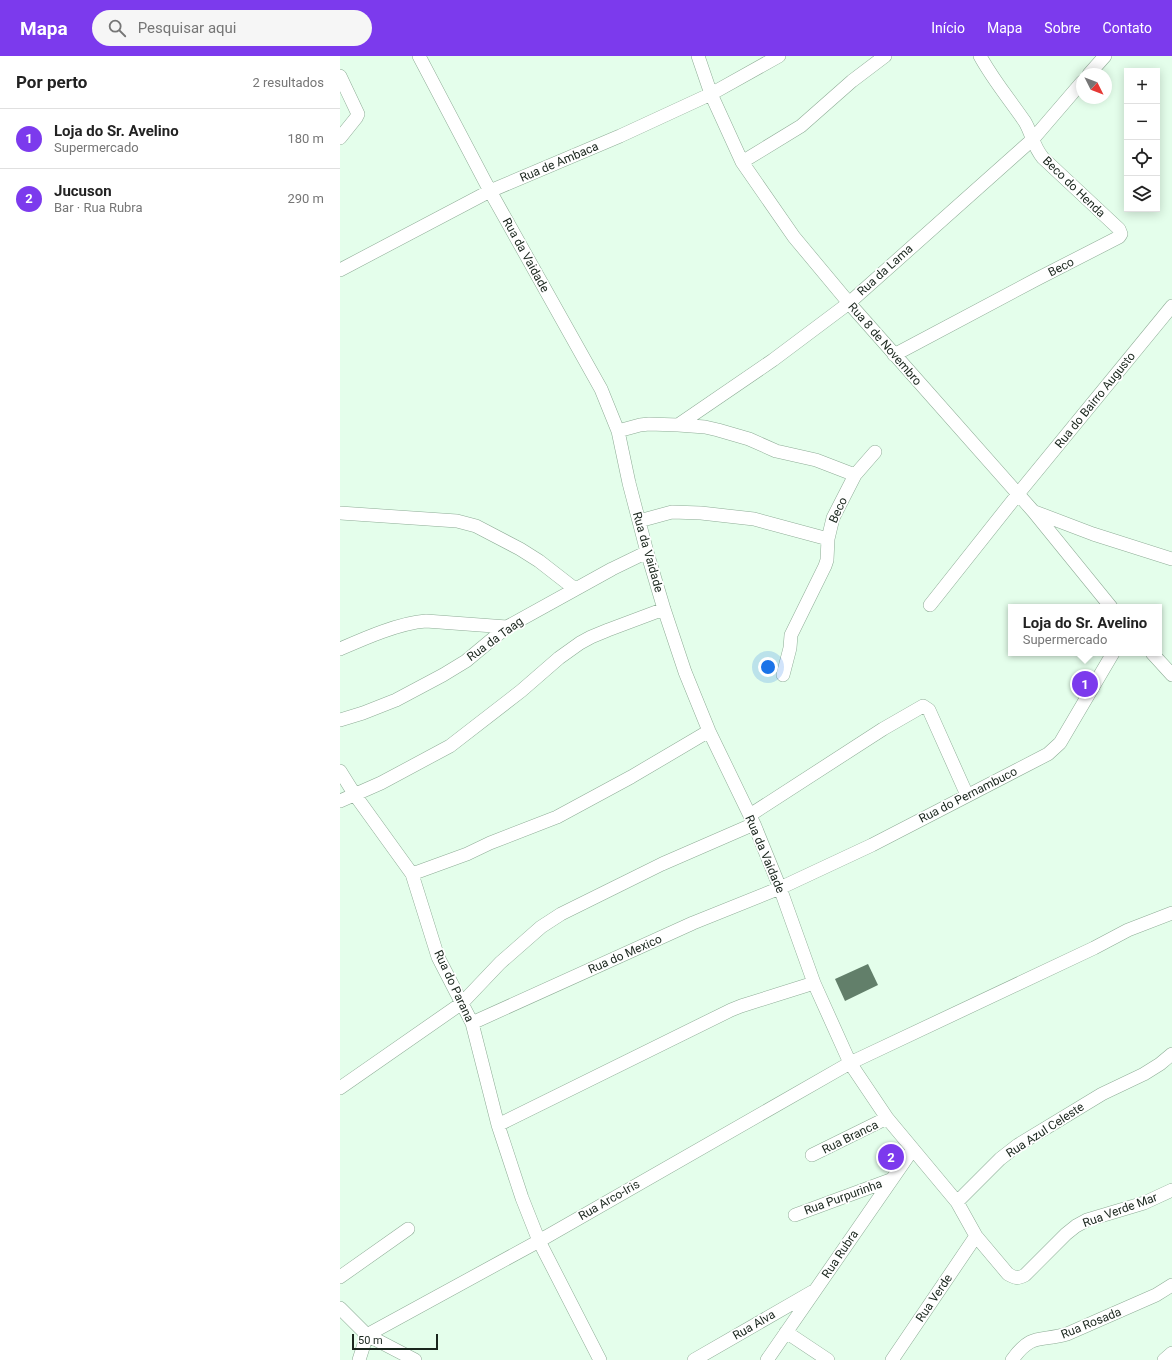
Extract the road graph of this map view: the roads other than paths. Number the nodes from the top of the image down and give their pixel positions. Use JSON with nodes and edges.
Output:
{"nodes":[{"id":1,"x":420,"y":56,"type":"edge"},
{"id":2,"x":698,"y":56,"type":"edge"},
{"id":3,"x":779,"y":56,"type":"edge"},
{"id":4,"x":885,"y":56,"type":"edge"},
{"id":5,"x":980,"y":56,"type":"edge"},
{"id":6,"x":1105,"y":56,"type":"edge"},
{"id":7,"x":1094,"y":68,"type":"edge"},
{"id":8,"x":340,"y":76,"type":"edge"},
{"id":9,"x":1076,"y":89,"type":"edge"},
{"id":10,"x":711,"y":94,"type":"junction"},
{"id":11,"x":340,"y":138,"type":"edge"},
{"id":12,"x":1032,"y":139,"type":"junction"},
{"id":13,"x":742,"y":162,"type":"junction"},
{"id":14,"x":490,"y":191,"type":"junction"},
{"id":15,"x":1121,"y":234,"type":"joint"},
{"id":16,"x":340,"y":270,"type":"edge"},
{"id":17,"x":849,"y":303,"type":"junction"},
{"id":18,"x":1172,"y":306,"type":"edge"},
{"id":19,"x":894,"y":355,"type":"junction"},
{"id":20,"x":678,"y":425,"type":"junction"},
{"id":21,"x":618,"y":431,"type":"junction"},
{"id":22,"x":875,"y":452,"type":"dead end"},
{"id":23,"x":855,"y":475,"type":"junction"},
{"id":24,"x":1018,"y":494,"type":"junction"},
{"id":25,"x":1033,"y":511,"type":"junction"},
{"id":26,"x":340,"y":513,"type":"edge"},
{"id":27,"x":639,"y":521,"type":"junction"},
{"id":28,"x":828,"y":539,"type":"junction"},
{"id":29,"x":647,"y":552,"type":"junction"},
{"id":30,"x":1170,"y":556,"type":"edge"},
{"id":31,"x":575,"y":589,"type":"junction"},
{"id":32,"x":1109,"y":604,"type":"edge"},
{"id":33,"x":930,"y":605,"type":"dead end"},
{"id":34,"x":664,"y":609,"type":"junction"},
{"id":35,"x":508,"y":627,"type":"junction"},
{"id":36,"x":340,"y":649,"type":"edge"},
{"id":37,"x":1111,"y":656,"type":"edge"},
{"id":38,"x":1155,"y":656,"type":"edge"},
{"id":39,"x":783,"y":675,"type":"dead end"},
{"id":40,"x":1172,"y":675,"type":"edge"},
{"id":41,"x":340,"y":720,"type":"edge"},
{"id":42,"x":709,"y":731,"type":"junction"},
{"id":43,"x":340,"y":771,"type":"edge"},
{"id":44,"x":355,"y":795,"type":"junction"},
{"id":45,"x":967,"y":795,"type":"junction"},
{"id":46,"x":340,"y":801,"type":"edge"},
{"id":47,"x":752,"y":820,"type":"junction"},
{"id":48,"x":412,"y":874,"type":"junction"},
{"id":49,"x":780,"y":888,"type":"junction"},
{"id":50,"x":1172,"y":913,"type":"edge"},
{"id":51,"x":814,"y":983,"type":"junction"},
{"id":52,"x":462,"y":1003,"type":"junction"},
{"id":53,"x":472,"y":1023,"type":"junction"},
{"id":54,"x":1172,"y":1054,"type":"edge"},
{"id":55,"x":850,"y":1063,"type":"junction"},
{"id":56,"x":340,"y":1088,"type":"edge"},
{"id":57,"x":887,"y":1118,"type":"junction"},
{"id":58,"x":498,"y":1125,"type":"junction"},
{"id":59,"x":913,"y":1149,"type":"junction"},
{"id":60,"x":812,"y":1156,"type":"dead end"},
{"id":61,"x":890,"y":1180,"type":"junction"},
{"id":62,"x":1172,"y":1190,"type":"edge"},
{"id":63,"x":958,"y":1202,"type":"junction"},
{"id":64,"x":795,"y":1215,"type":"dead end"},
{"id":65,"x":408,"y":1229,"type":"dead end"},
{"id":66,"x":976,"y":1236,"type":"junction"},
{"id":67,"x":539,"y":1241,"type":"junction"},
{"id":68,"x":340,"y":1277,"type":"edge"},
{"id":69,"x":1016,"y":1278,"type":"joint"},
{"id":70,"x":1172,"y":1285,"type":"edge"},
{"id":71,"x":815,"y":1291,"type":"junction"},
{"id":72,"x":340,"y":1308,"type":"edge"},
{"id":73,"x":786,"y":1332,"type":"junction"},
{"id":74,"x":367,"y":1335,"type":"junction"},
{"id":75,"x":1172,"y":1353,"type":"edge"},
{"id":76,"x":359,"y":1360,"type":"edge"},
{"id":77,"x":415,"y":1360,"type":"edge"},
{"id":78,"x":600,"y":1360,"type":"edge"},
{"id":79,"x":694,"y":1360,"type":"edge"},
{"id":80,"x":767,"y":1360,"type":"edge"},
{"id":81,"x":828,"y":1360,"type":"edge"},
{"id":82,"x":892,"y":1360,"type":"edge"},
{"id":83,"x":1012,"y":1360,"type":"edge"},
{"id":84,"x":1164,"y":1360,"type":"edge"}],
"edges":[{"from":1,"to":14,"type":"street","name":"Rua da Vaidade"},
{"from":2,"to":10,"type":"street","name":"Rua 8 de Novembro"},
{"from":3,"to":10,"type":"street","name":"Rua de Ambaca"},
{"from":4,"to":13,"type":"street"},
{"from":5,"to":12,"type":"street","name":"Beco do Henda"},
{"from":6,"to":7,"type":"street"},
{"from":8,"to":11,"type":"street"},
{"from":9,"to":12,"type":"street","name":"Rua da Lama"},
{"from":10,"to":13,"type":"street","name":"Rua 8 de Novembro"},
{"from":10,"to":14,"type":"street","name":"Rua de Ambaca"},
{"from":12,"to":15,"type":"street","name":"Beco do Henda"},
{"from":12,"to":17,"type":"street","name":"Rua da Lama"},
{"from":13,"to":17,"type":"street","name":"Rua 8 de Novembro"},
{"from":14,"to":16,"type":"street","name":"Rua de Ambaca"},
{"from":14,"to":21,"type":"street","name":"Rua da Vaidade"},
{"from":15,"to":19,"type":"street","name":"Beco"},
{"from":17,"to":19,"type":"street","name":"Rua 8 de Novembro"},
{"from":17,"to":20,"type":"street","name":"Rua da Lama"},
{"from":18,"to":24,"type":"street","name":"Rua do Bairro Augusto"},
{"from":19,"to":24,"type":"street","name":"Rua 8 de Novembro"},
{"from":20,"to":21,"type":"street"},
{"from":20,"to":23,"type":"street"},
{"from":21,"to":27,"type":"street","name":"Rua da Vaidade"},
{"from":22,"to":23,"type":"street","name":"Beco"},
{"from":23,"to":28,"type":"street","name":"Beco"},
{"from":24,"to":25,"type":"street","name":"Rua 8 de Novembro"},
{"from":24,"to":33,"type":"street","name":"Rua do Bairro Augusto"},
{"from":25,"to":30,"type":"street"},
{"from":25,"to":32,"type":"street","name":"Rua 8 de Novembro"},
{"from":26,"to":31,"type":"street"},
{"from":27,"to":28,"type":"street","name":"Beco"},
{"from":27,"to":29,"type":"street","name":"Rua da Vaidade"},
{"from":28,"to":39,"type":"street"},
{"from":29,"to":31,"type":"street","name":"Rua da Taag"},
{"from":29,"to":34,"type":"street","name":"Rua da Vaidade"},
{"from":31,"to":35,"type":"street","name":"Rua da Taag"},
{"from":34,"to":42,"type":"street","name":"Rua da Vaidade"},
{"from":34,"to":44,"type":"street"},
{"from":35,"to":36,"type":"street"},
{"from":35,"to":41,"type":"street","name":"Rua da Taag"},
{"from":37,"to":45,"type":"street","name":"Rua do Pernambuco"},
{"from":38,"to":40,"type":"street"},
{"from":42,"to":47,"type":"street","name":"Rua da Vaidade"},
{"from":42,"to":48,"type":"street"},
{"from":43,"to":44,"type":"street","name":"Rua do Parana"},
{"from":44,"to":46,"type":"street"},
{"from":44,"to":48,"type":"street","name":"Rua do Parana"},
{"from":45,"to":47,"type":"street"},
{"from":45,"to":49,"type":"street","name":"Rua do Pernambuco"},
{"from":47,"to":49,"type":"street","name":"Rua da Vaidade"},
{"from":47,"to":52,"type":"street"},
{"from":48,"to":52,"type":"street","name":"Rua do Parana"},
{"from":49,"to":51,"type":"street","name":"Rua da Vaidade"},
{"from":49,"to":53,"type":"street","name":"Rua do Mexico"},
{"from":50,"to":55,"type":"street","name":"Rua Arco-Iris"},
{"from":51,"to":55,"type":"street","name":"Rua da Vaidade"},
{"from":51,"to":58,"type":"street"},
{"from":52,"to":53,"type":"street","name":"Rua do Parana"},
{"from":52,"to":56,"type":"street"},
{"from":53,"to":58,"type":"street","name":"Rua do Parana"},
{"from":54,"to":63,"type":"street","name":"Rua Azul Celeste"},
{"from":55,"to":57,"type":"street","name":"Rua da Vaidade"},
{"from":55,"to":67,"type":"street","name":"Rua Arco-Iris"},
{"from":57,"to":59,"type":"street","name":"Rua da Vaidade"},
{"from":57,"to":60,"type":"street","name":"Rua Branca"},
{"from":58,"to":67,"type":"street","name":"Rua do Parana"},
{"from":59,"to":61,"type":"street","name":"Rua Rubra"},
{"from":59,"to":63,"type":"street","name":"Rua da Vaidade"},
{"from":61,"to":64,"type":"street","name":"Rua Purpurinha"},
{"from":61,"to":71,"type":"street","name":"Rua Rubra"},
{"from":62,"to":69,"type":"street","name":"Rua Verde Mar"},
{"from":63,"to":66,"type":"street","name":"Rua da Vaidade"},
{"from":65,"to":68,"type":"street"},
{"from":66,"to":69,"type":"street","name":"Rua da Vaidade"},
{"from":66,"to":82,"type":"street","name":"Rua Verde"},
{"from":67,"to":74,"type":"street","name":"Rua Arco-Iris"},
{"from":67,"to":78,"type":"street","name":"Rua do Parana"},
{"from":70,"to":83,"type":"street","name":"Rua Rosada"},
{"from":71,"to":73,"type":"street","name":"Rua Rubra"},
{"from":71,"to":79,"type":"street","name":"Rua Alva"},
{"from":72,"to":74,"type":"street"},
{"from":73,"to":80,"type":"street","name":"Rua Rubra"},
{"from":73,"to":81,"type":"street"},
{"from":74,"to":76,"type":"street"},
{"from":74,"to":77,"type":"street"},
{"from":75,"to":84,"type":"street"}]}
